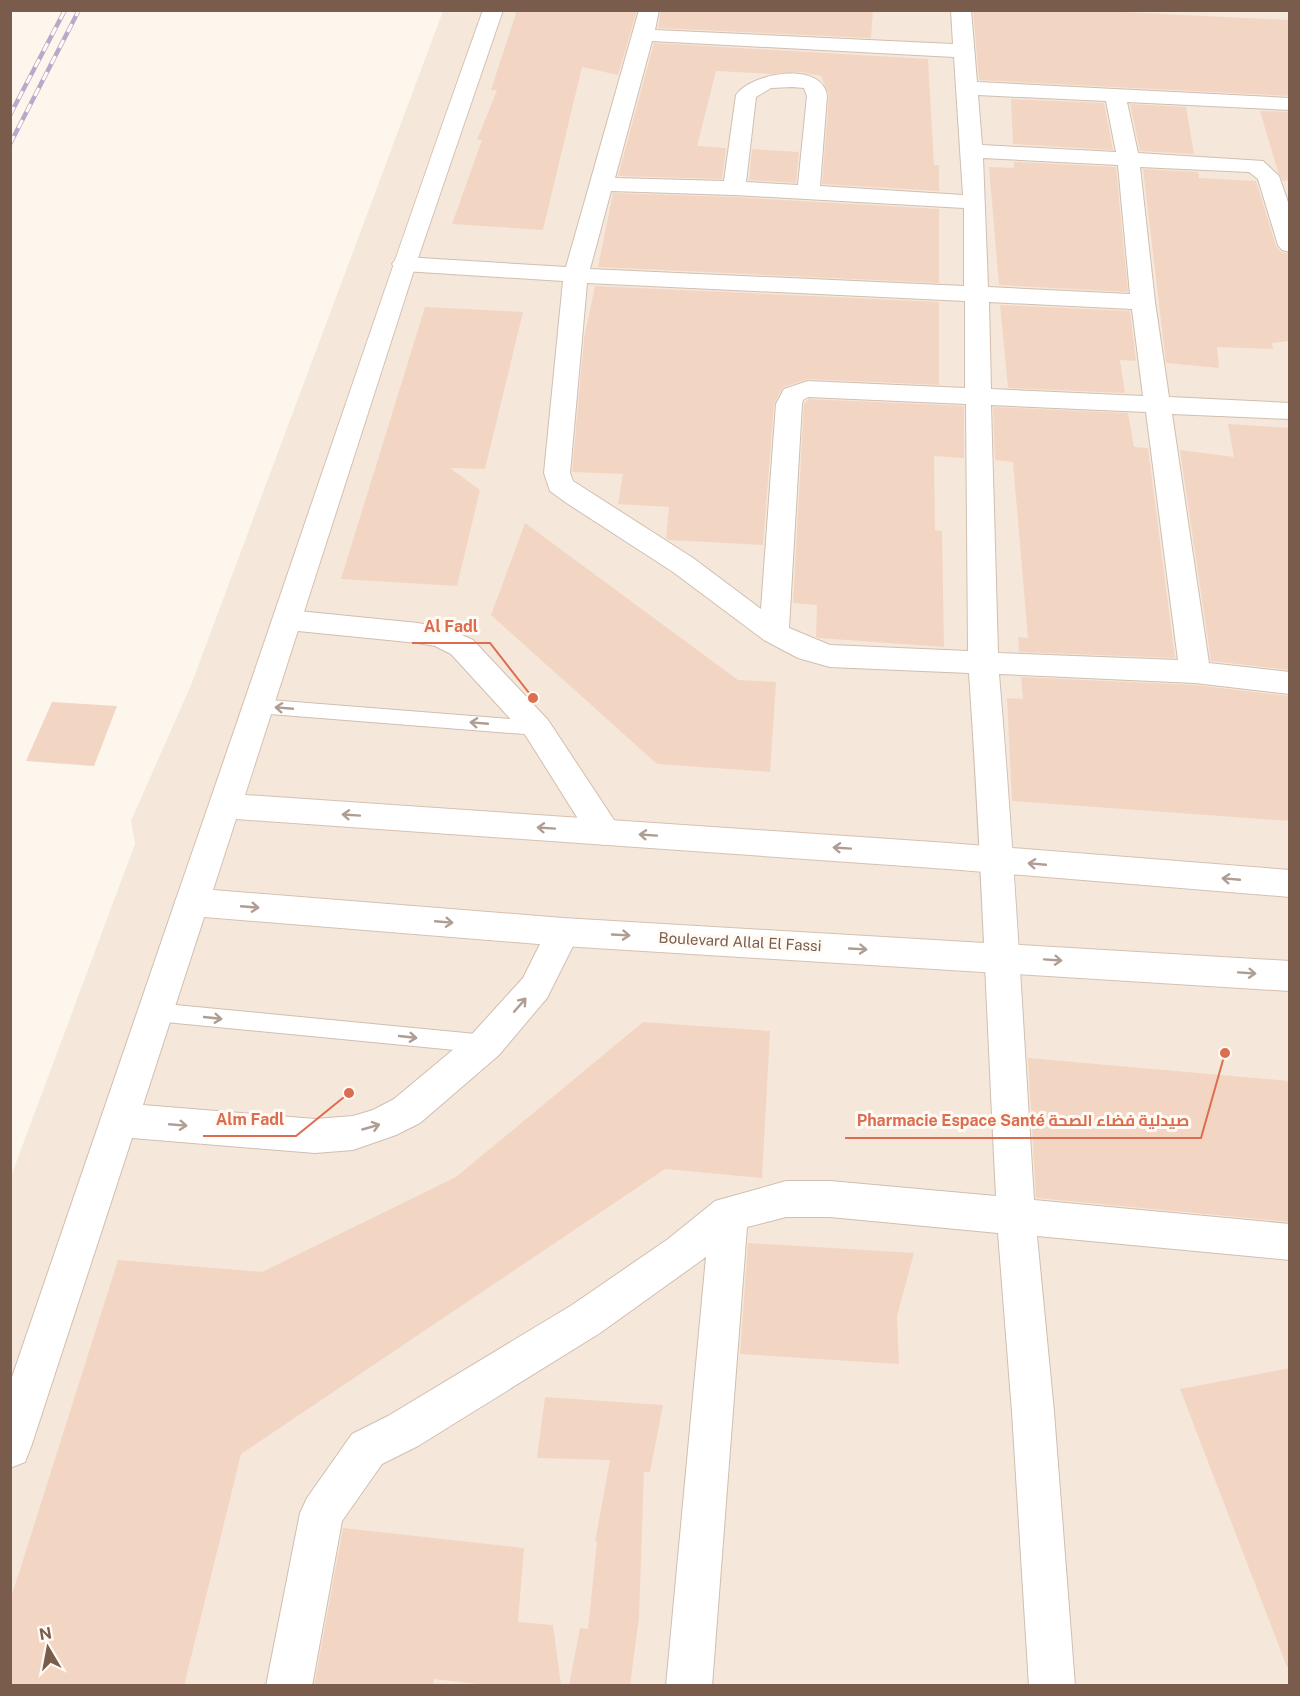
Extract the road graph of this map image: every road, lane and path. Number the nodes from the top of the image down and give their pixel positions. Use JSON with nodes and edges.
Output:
{"nodes":[{"id":1,"x":649,"y":10,"type":"edge"},
{"id":2,"x":961,"y":10,"type":"edge"},
{"id":3,"x":495,"y":13,"type":"edge"},
{"id":4,"x":644,"y":36,"type":"junction"},
{"id":5,"x":965,"y":51,"type":"junction"},
{"id":6,"x":968,"y":88,"type":"junction"},
{"id":7,"x":1116,"y":94,"type":"junction"},
{"id":8,"x":1290,"y":104,"type":"edge"},
{"id":9,"x":971,"y":151,"type":"junction"},
{"id":10,"x":1128,"y":158,"type":"junction"},
{"id":11,"x":603,"y":184,"type":"junction"},
{"id":12,"x":734,"y":188,"type":"junction"},
{"id":13,"x":808,"y":192,"type":"junction"},
{"id":14,"x":975,"y":202,"type":"junction"},
{"id":15,"x":1290,"y":245,"type":"edge"},
{"id":16,"x":404,"y":264,"type":"junction"},
{"id":17,"x":576,"y":275,"type":"junction"},
{"id":18,"x":978,"y":295,"type":"junction"},
{"id":19,"x":1143,"y":302,"type":"junction"},
{"id":20,"x":979,"y":398,"type":"junction"},
{"id":21,"x":1157,"y":406,"type":"junction"},
{"id":22,"x":1290,"y":411,"type":"edge"},
{"id":23,"x":288,"y":620,"type":"junction"},
{"id":24,"x":774,"y":633,"type":"junction"},
{"id":25,"x":983,"y":663,"type":"junction"},
{"id":26,"x":1195,"y":672,"type":"junction"},
{"id":27,"x":1290,"y":683,"type":"edge"},
{"id":28,"x":257,"y":706,"type":"junction"},
{"id":29,"x":537,"y":728,"type":"junction"},
{"id":30,"x":224,"y":806,"type":"junction"},
{"id":31,"x":604,"y":832,"type":"junction"},
{"id":32,"x":998,"y":860,"type":"junction"},
{"id":33,"x":1290,"y":884,"type":"edge"},
{"id":34,"x":192,"y":902,"type":"junction"},
{"id":35,"x":563,"y":932,"type":"junction"},
{"id":36,"x":1001,"y":957,"type":"junction"},
{"id":37,"x":1290,"y":976,"type":"edge"},
{"id":38,"x":155,"y":1012,"type":"junction"},
{"id":39,"x":486,"y":1044,"type":"junction"},
{"id":40,"x":119,"y":1120,"type":"junction"},
{"id":41,"x":729,"y":1214,"type":"junction"},
{"id":42,"x":1016,"y":1216,"type":"junction"},
{"id":43,"x":1290,"y":1242,"type":"edge"},
{"id":44,"x":10,"y":1447,"type":"edge"},
{"id":45,"x":289,"y":1686,"type":"edge"},
{"id":46,"x":690,"y":1686,"type":"edge"},
{"id":47,"x":1052,"y":1686,"type":"edge"}],
"edges":[{"from":1,"to":4,"type":"street"},
{"from":2,"to":5,"type":"street"},
{"from":3,"to":16,"type":"street"},
{"from":4,"to":5,"type":"street"},
{"from":4,"to":11,"type":"street"},
{"from":5,"to":6,"type":"street"},
{"from":6,"to":7,"type":"street"},
{"from":6,"to":9,"type":"street"},
{"from":7,"to":8,"type":"street"},
{"from":7,"to":10,"type":"street"},
{"from":9,"to":10,"type":"street"},
{"from":9,"to":14,"type":"street"},
{"from":10,"to":15,"type":"street"},
{"from":10,"to":19,"type":"street"},
{"from":11,"to":12,"type":"street"},
{"from":11,"to":17,"type":"street"},
{"from":12,"to":13,"type":"street"},
{"from":12,"to":13,"type":"street"},
{"from":13,"to":14,"type":"street"},
{"from":14,"to":18,"type":"street"},
{"from":16,"to":17,"type":"street"},
{"from":16,"to":23,"type":"street"},
{"from":17,"to":18,"type":"street"},
{"from":17,"to":24,"type":"street"},
{"from":18,"to":19,"type":"street"},
{"from":18,"to":20,"type":"street"},
{"from":19,"to":21,"type":"street"},
{"from":20,"to":21,"type":"street"},
{"from":20,"to":24,"type":"street"},
{"from":20,"to":25,"type":"street"},
{"from":21,"to":22,"type":"street"},
{"from":21,"to":26,"type":"street"},
{"from":23,"to":28,"type":"street"},
{"from":23,"to":29,"type":"street"},
{"from":24,"to":25,"type":"street"},
{"from":25,"to":26,"type":"street"},
{"from":25,"to":32,"type":"street"},
{"from":26,"to":27,"type":"street"},
{"from":29,"to":28,"type":"lane","one_way":true},
{"from":28,"to":30,"type":"street"},
{"from":29,"to":31,"type":"street"},
{"from":31,"to":30,"type":"street","one_way":true},
{"from":30,"to":34,"type":"street"},
{"from":32,"to":31,"type":"street","one_way":true},
{"from":33,"to":32,"type":"street","one_way":true},
{"from":32,"to":36,"type":"street"},
{"from":34,"to":35,"type":"street","name":"Boulevard Allal El Fassi","one_way":true},
{"from":34,"to":38,"type":"street"},
{"from":35,"to":36,"type":"street","name":"Boulevard Allal El Fassi","one_way":true},
{"from":39,"to":35,"type":"street","one_way":true},
{"from":36,"to":37,"type":"street","name":"Boulevard Allal El Fassi","one_way":true},
{"from":36,"to":42,"type":"street"},
{"from":38,"to":39,"type":"lane","one_way":true},
{"from":38,"to":40,"type":"street"},
{"from":40,"to":39,"type":"street","one_way":true},
{"from":40,"to":44,"type":"street"},
{"from":41,"to":42,"type":"street"},
{"from":41,"to":45,"type":"street"},
{"from":41,"to":46,"type":"street"},
{"from":42,"to":43,"type":"street"},
{"from":42,"to":47,"type":"street"}]}
